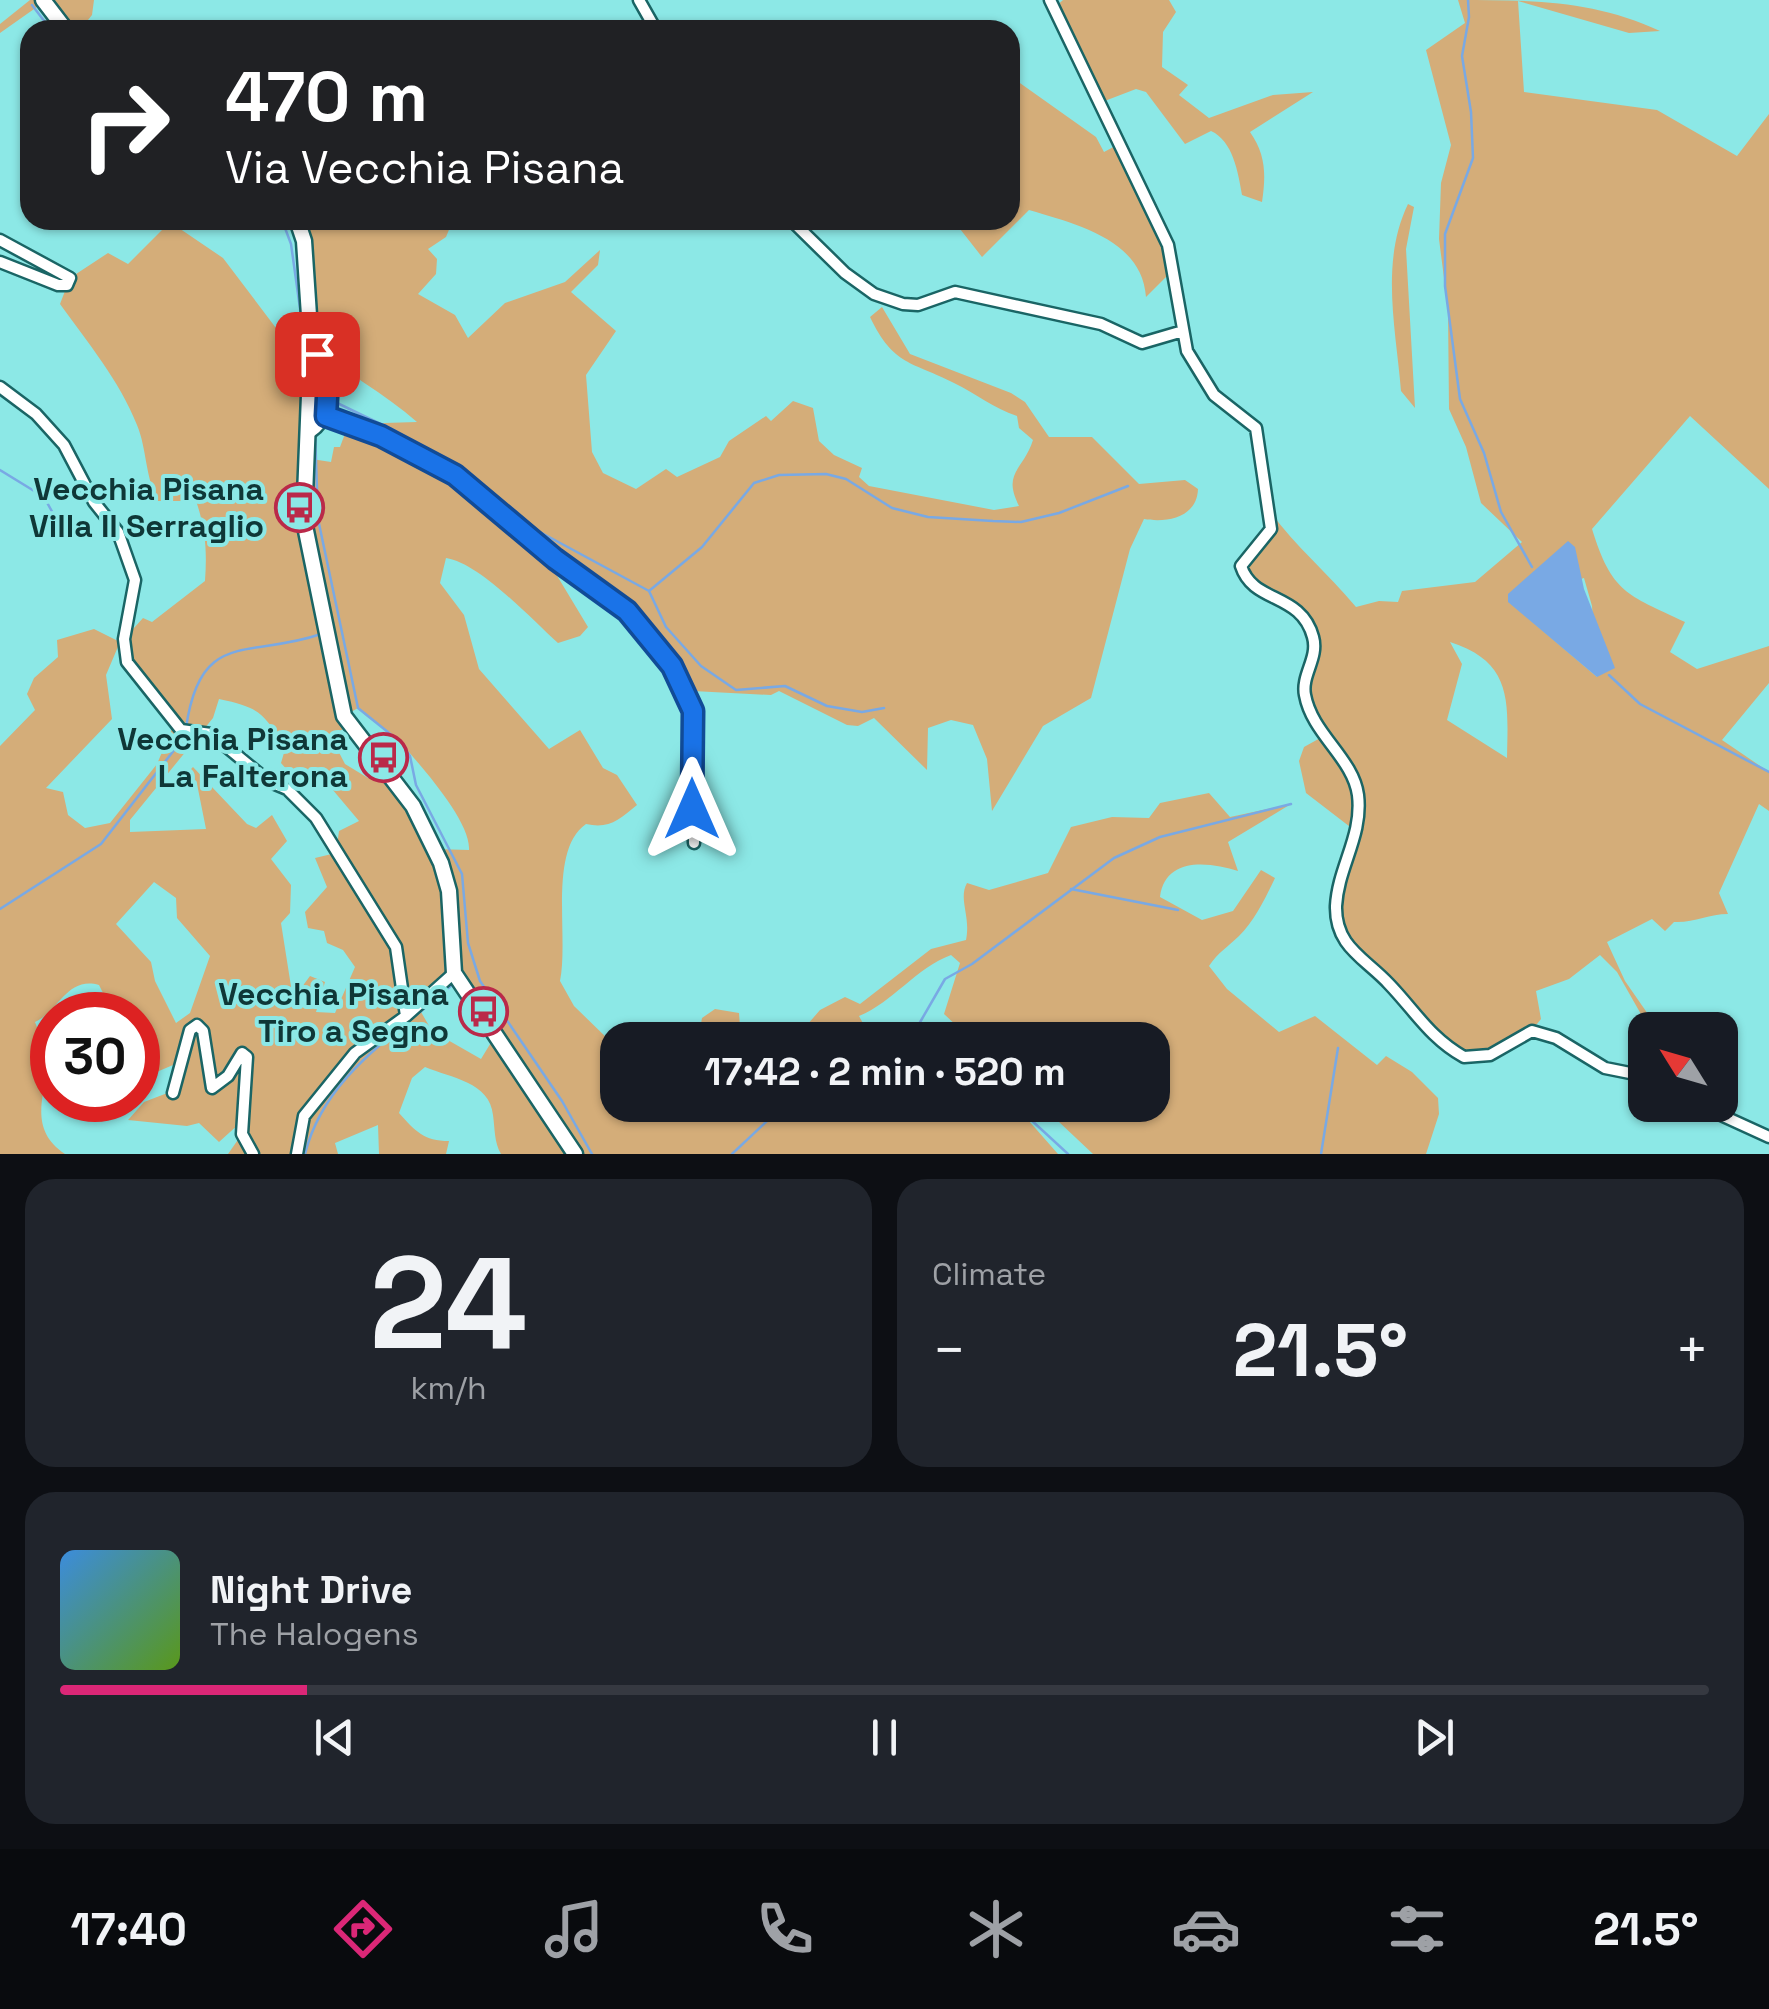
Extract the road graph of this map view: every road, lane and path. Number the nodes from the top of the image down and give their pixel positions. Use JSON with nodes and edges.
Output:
{"nodes":[{"id":1,"x":1050,"y":0,"type":"edge"},
{"id":2,"x":300,"y":230,"type":"edge"},
{"id":3,"x":801,"y":230,"type":"edge"},
{"id":4,"x":0,"y":240,"type":"edge"},
{"id":5,"x":0,"y":262,"type":"edge"},
{"id":6,"x":1183,"y":331,"type":"junction"},
{"id":7,"x":311,"y":345,"type":"junction"},
{"id":8,"x":0,"y":387,"type":"edge"},
{"id":9,"x":326,"y":416,"type":"junction"},
{"id":10,"x":306,"y":434,"type":"junction"},
{"id":11,"x":694,"y":843,"type":"dead end"},
{"id":12,"x":454,"y":972,"type":"junction"},
{"id":13,"x":406,"y":1016,"type":"junction"},
{"id":14,"x":1628,"y":1073,"type":"edge"},
{"id":15,"x":173,"y":1092,"type":"dead end"},
{"id":16,"x":1736,"y":1122,"type":"edge"},
{"id":17,"x":1769,"y":1137,"type":"edge"},
{"id":18,"x":252,"y":1154,"type":"edge"},
{"id":19,"x":298,"y":1154,"type":"edge"},
{"id":20,"x":575,"y":1154,"type":"edge"}],
"edges":[{"from":1,"to":6,"type":"street"},
{"from":2,"to":7,"type":"main road"},
{"from":3,"to":6,"type":"street"},
{"from":4,"to":5,"type":"street"},
{"from":6,"to":14,"type":"street"},
{"from":7,"to":9,"type":"street"},
{"from":7,"to":10,"type":"main road"},
{"from":8,"to":13,"type":"street"},
{"from":9,"to":10,"type":"street"},
{"from":9,"to":11,"type":"street"},
{"from":10,"to":12,"type":"main road"},
{"from":12,"to":13,"type":"street"},
{"from":12,"to":20,"type":"main road"},
{"from":13,"to":19,"type":"street"},
{"from":15,"to":18,"type":"street"},
{"from":16,"to":17,"type":"street"}]}
